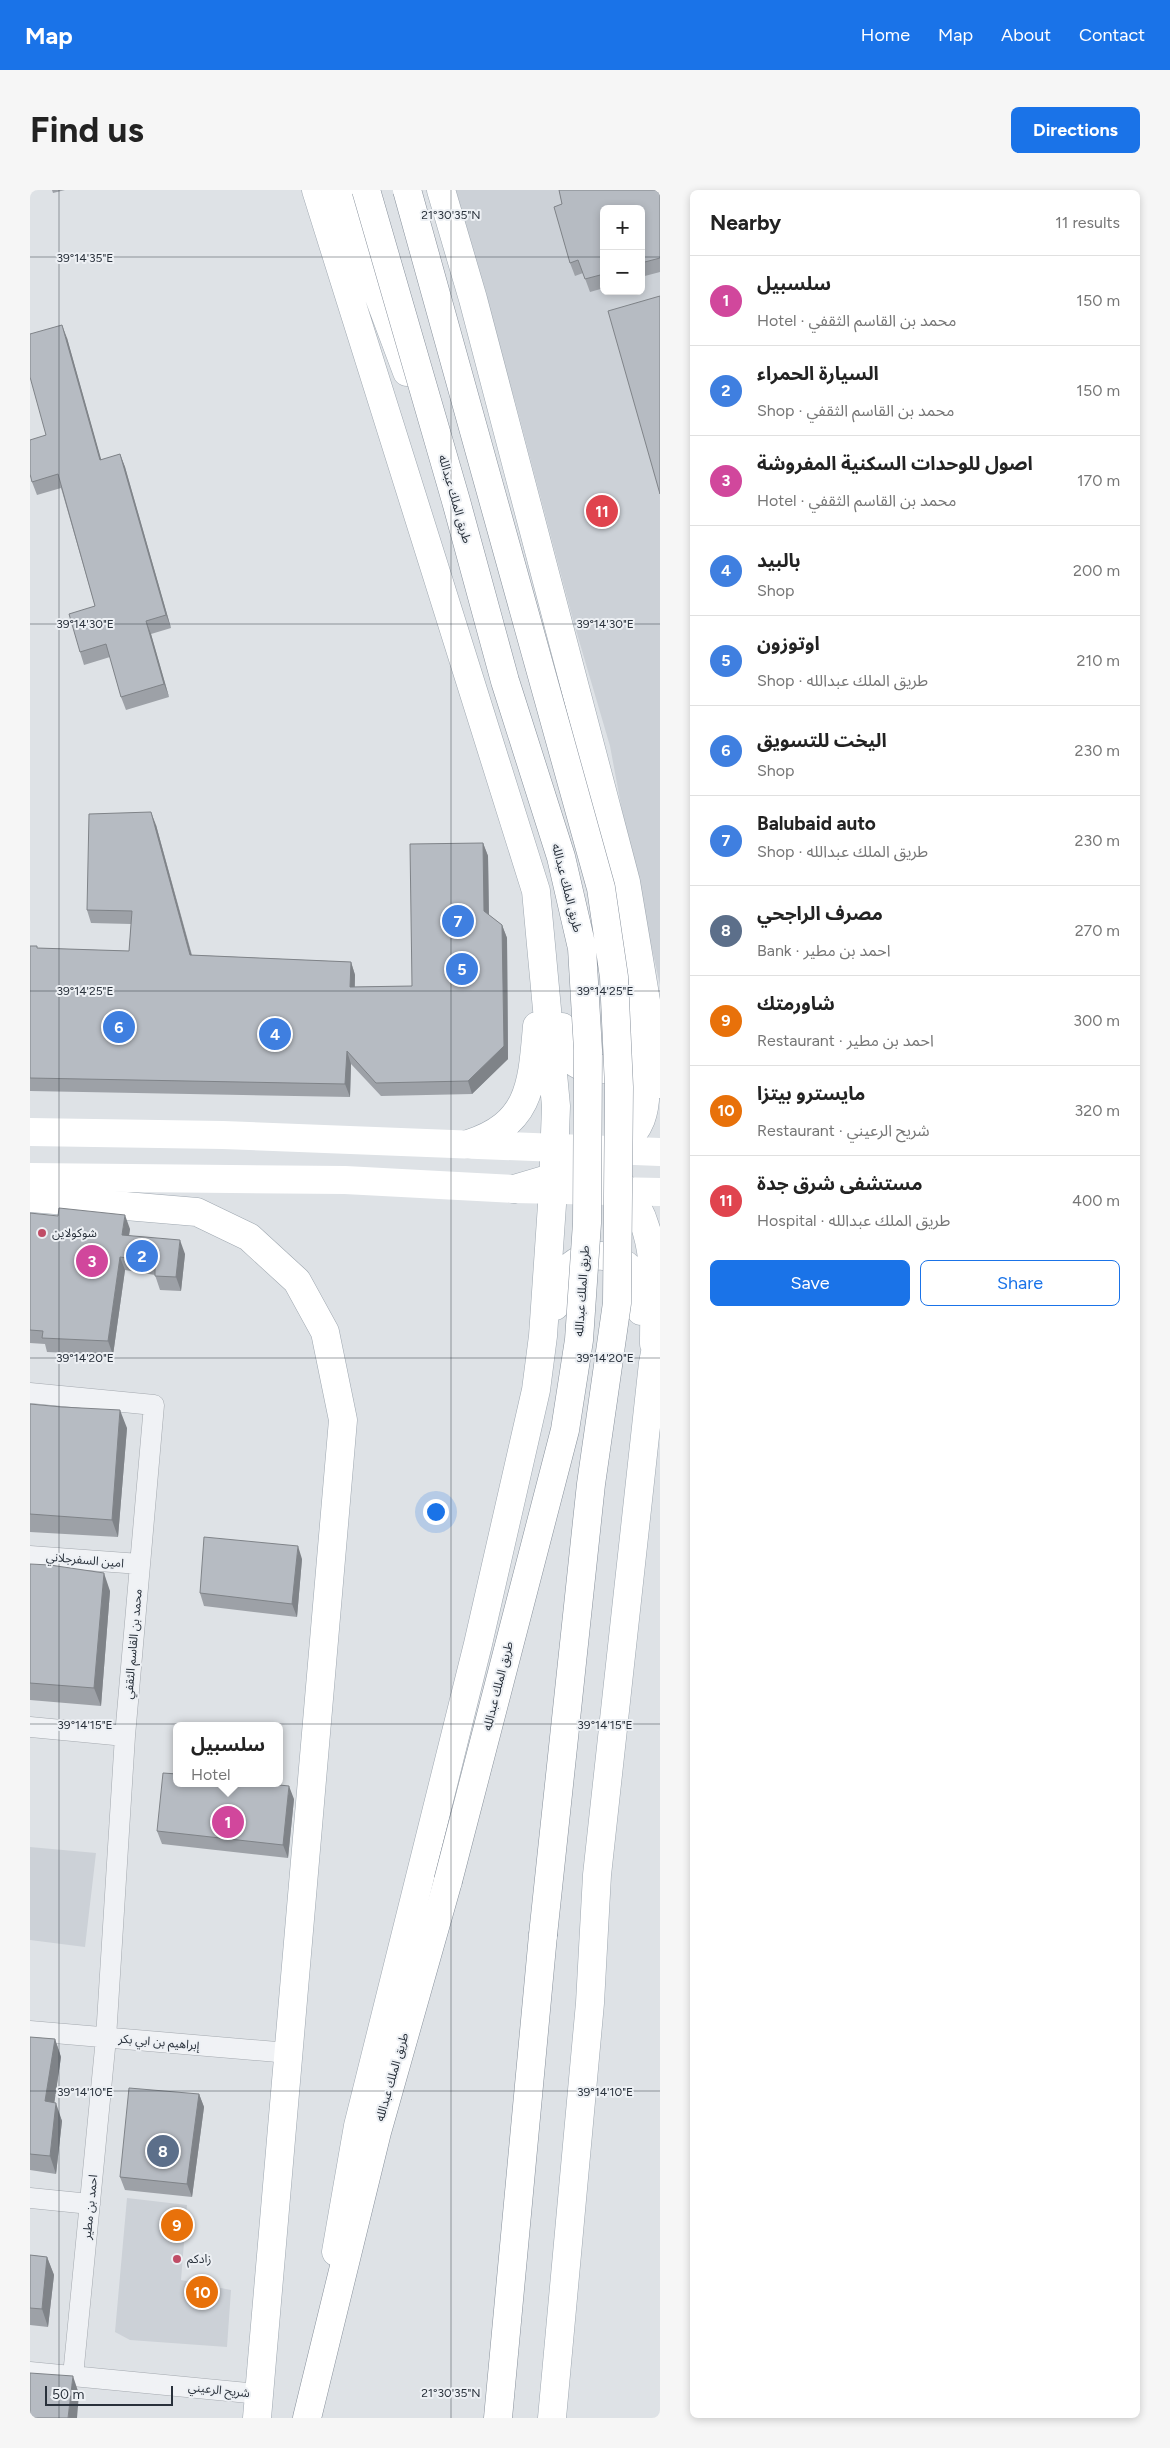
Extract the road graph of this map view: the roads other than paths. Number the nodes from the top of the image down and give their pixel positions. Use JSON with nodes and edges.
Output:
{"nodes":[{"id":1,"x":316,"y":190,"type":"edge"},
{"id":2,"x":342,"y":190,"type":"edge"},
{"id":3,"x":366,"y":190,"type":"edge"},
{"id":4,"x":407,"y":190,"type":"edge"},
{"id":5,"x":441,"y":190,"type":"edge"},
{"id":6,"x":456,"y":501,"type":"junction"},
{"id":7,"x":542,"y":955,"type":"junction"},
{"id":8,"x":642,"y":981,"type":"junction"},
{"id":9,"x":660,"y":1084,"type":"edge"},
{"id":10,"x":30,"y":1132,"type":"edge"},
{"id":11,"x":468,"y":1144,"type":"junction"},
{"id":12,"x":554,"y":1148,"type":"junction"},
{"id":13,"x":613,"y":1151,"type":"junction"},
{"id":14,"x":660,"y":1152,"type":"edge"},
{"id":15,"x":587,"y":1163,"type":"junction"},
{"id":16,"x":30,"y":1177,"type":"edge"},
{"id":17,"x":554,"y":1183,"type":"junction"},
{"id":18,"x":627,"y":1192,"type":"junction"},
{"id":19,"x":660,"y":1192,"type":"edge"},
{"id":20,"x":30,"y":1198,"type":"edge"},
{"id":21,"x":660,"y":1326,"type":"edge"},
{"id":22,"x":543,"y":1336,"type":"junction"},
{"id":23,"x":653,"y":1363,"type":"junction"},
{"id":24,"x":30,"y":1393,"type":"edge"},
{"id":25,"x":30,"y":1556,"type":"edge"},
{"id":26,"x":140,"y":1564,"type":"junction"},
{"id":27,"x":30,"y":1727,"type":"edge"},
{"id":28,"x":125,"y":1736,"type":"junction"},
{"id":29,"x":30,"y":2032,"type":"edge"},
{"id":30,"x":106,"y":2038,"type":"junction"},
{"id":31,"x":288,"y":2053,"type":"junction"},
{"id":32,"x":30,"y":2198,"type":"edge"},
{"id":33,"x":90,"y":2204,"type":"junction"},
{"id":34,"x":30,"y":2372,"type":"edge"},
{"id":35,"x":73,"y":2376,"type":"junction"},
{"id":36,"x":258,"y":2406,"type":"edge"},
{"id":37,"x":307,"y":2418,"type":"edge"},
{"id":38,"x":498,"y":2418,"type":"edge"},
{"id":39,"x":552,"y":2418,"type":"edge"}],
"edges":[{"from":1,"to":7,"type":"main road"},
{"from":2,"to":6,"type":"main road"},
{"from":3,"to":6,"type":"main road","name":"طريق الملك عبدالله","bridge":true},
{"from":4,"to":38,"type":"main road","bridge":true},
{"from":5,"to":8,"type":"main road"},
{"from":6,"to":37,"type":"main road","name":"طريق الملك عبدالله","bridge":true},
{"from":7,"to":8,"type":"main road"},
{"from":7,"to":11,"type":"main road"},
{"from":7,"to":12,"type":"main road"},
{"from":8,"to":9,"type":"main road"},
{"from":8,"to":13,"type":"main road"},
{"from":10,"to":11,"type":"main road"},
{"from":11,"to":12,"type":"main road"},
{"from":12,"to":13,"type":"main road"},
{"from":12,"to":15,"type":"main road"},
{"from":12,"to":17,"type":"main road"},
{"from":13,"to":14,"type":"main road"},
{"from":13,"to":15,"type":"main road"},
{"from":15,"to":17,"type":"main road"},
{"from":15,"to":18,"type":"main road"},
{"from":16,"to":17,"type":"main road"},
{"from":17,"to":18,"type":"main road"},
{"from":17,"to":22,"type":"main road"},
{"from":18,"to":19,"type":"main road"},
{"from":18,"to":23,"type":"main road"},
{"from":20,"to":31,"type":"main road"},
{"from":21,"to":23,"type":"main road"},
{"from":22,"to":23,"type":"main road"},
{"from":22,"to":37,"type":"main road"},
{"from":23,"to":39,"type":"main road"},
{"from":24,"to":26,"type":"street","name":"محمد بن القاسم الثقفي"},
{"from":25,"to":26,"type":"street","name":"امين السفرجلاني"},
{"from":26,"to":28,"type":"street","name":"محمد بن القاسم الثقفي"},
{"from":27,"to":28,"type":"street"},
{"from":28,"to":30,"type":"street","name":"محمد بن القاسم الثقفي"},
{"from":29,"to":30,"type":"street","name":"إبراهيم بن ابي بكر"},
{"from":30,"to":31,"type":"street","name":"إبراهيم بن ابي بكر"},
{"from":30,"to":33,"type":"street","name":"احمد بن مطير"},
{"from":31,"to":36,"type":"main road"},
{"from":32,"to":33,"type":"street"},
{"from":33,"to":35,"type":"street","name":"احمد بن مطير"},
{"from":34,"to":35,"type":"street","name":"شريح الرعيني"},
{"from":35,"to":36,"type":"street","name":"شريح الرعيني"}]}
